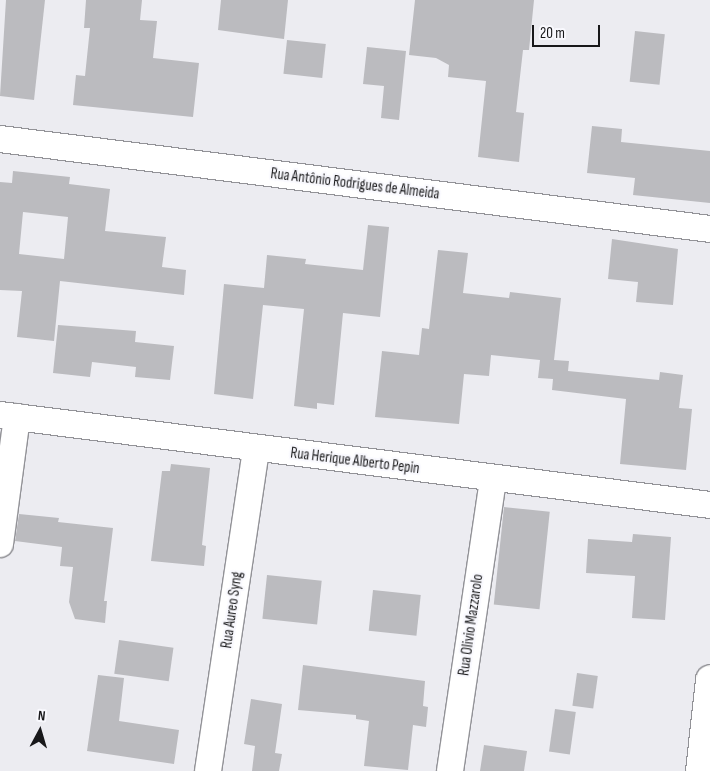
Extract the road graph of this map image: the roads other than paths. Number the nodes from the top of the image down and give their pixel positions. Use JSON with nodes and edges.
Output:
{"nodes":[{"id":1,"x":0,"y":139,"type":"edge"},
{"id":2,"x":710,"y":229,"type":"edge"},
{"id":3,"x":8,"y":416,"type":"edge"},
{"id":4,"x":256,"y":449,"type":"junction"},
{"id":5,"x":493,"y":479,"type":"junction"},
{"id":6,"x":710,"y":505,"type":"edge"},
{"id":7,"x":0,"y":544,"type":"edge"},
{"id":8,"x":710,"y":680,"type":"edge"},
{"id":9,"x":208,"y":771,"type":"edge"},
{"id":10,"x":450,"y":771,"type":"edge"},
{"id":11,"x":700,"y":771,"type":"edge"}],
"edges":[{"from":1,"to":2,"type":"street","name":"Rua Antônio Rodrigues de Almeida"},
{"from":3,"to":4,"type":"street","name":"Rua Herique Alberto Pepin"},
{"from":3,"to":7,"type":"street"},
{"from":4,"to":5,"type":"street","name":"Rua Herique Alberto Pepin"},
{"from":4,"to":9,"type":"street","name":"Rua Aureo Syng"},
{"from":5,"to":6,"type":"street","name":"Rua Herique Alberto Pepin"},
{"from":5,"to":10,"type":"street","name":"Rua Olivio Mazzarolo"},
{"from":8,"to":11,"type":"street"}]}
